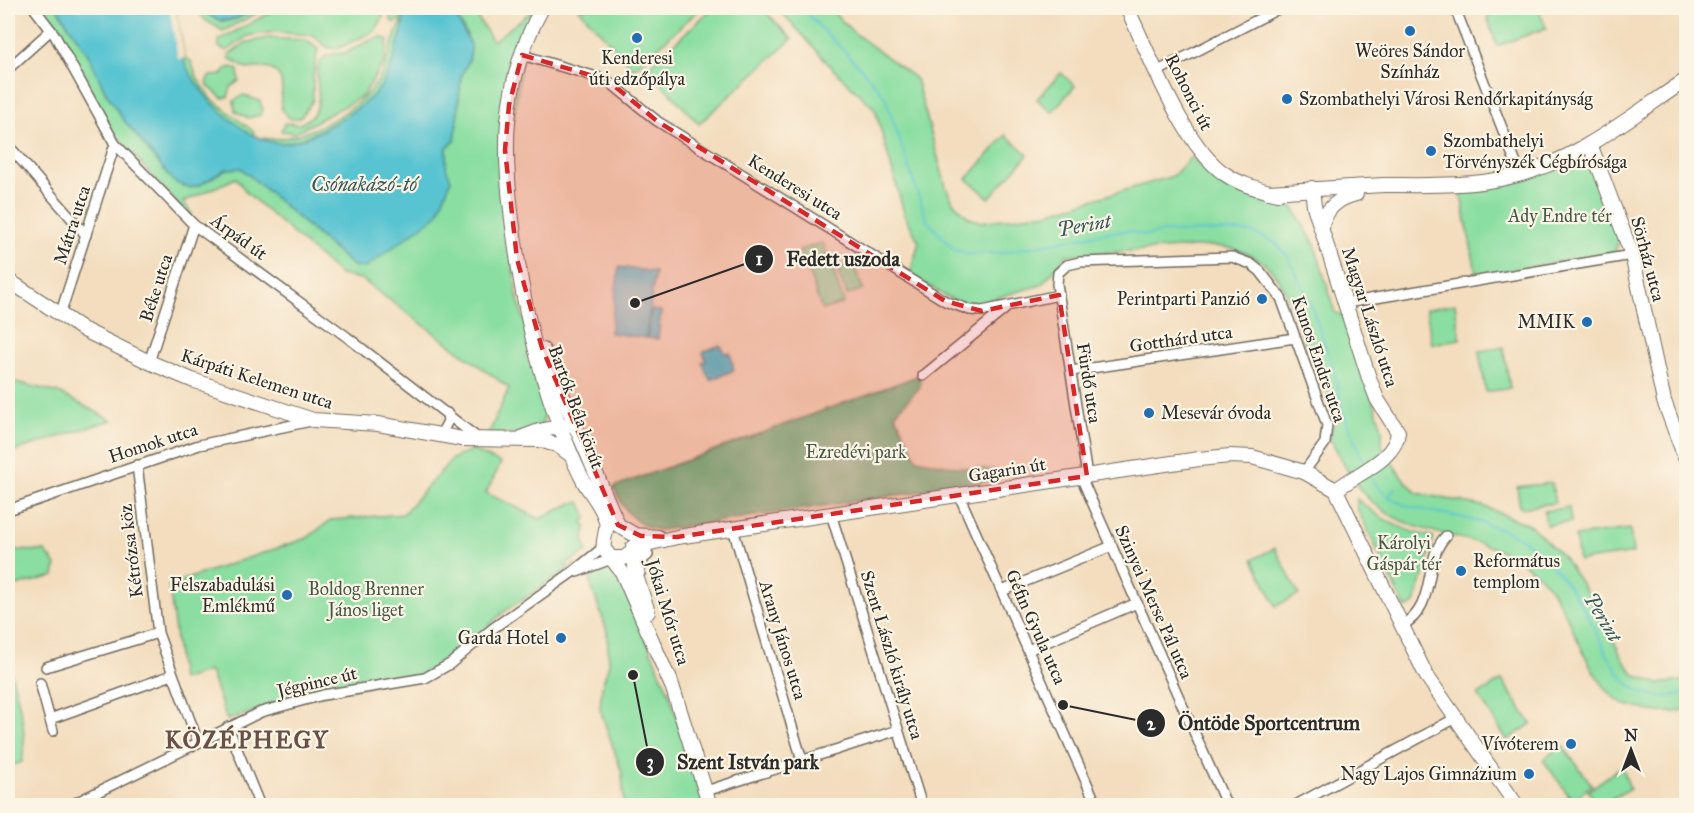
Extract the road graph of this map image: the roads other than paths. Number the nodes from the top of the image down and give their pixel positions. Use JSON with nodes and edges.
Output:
{"nodes":[{"id":1,"x":34,"y":8,"type":"edge"},
{"id":2,"x":542,"y":8,"type":"edge"},
{"id":3,"x":1128,"y":8,"type":"edge"},
{"id":4,"x":1280,"y":8,"type":"edge"},
{"id":5,"x":1455,"y":8,"type":"edge"},
{"id":6,"x":51,"y":30,"type":"junction"},
{"id":7,"x":522,"y":54,"type":"junction"},
{"id":8,"x":8,"y":69,"type":"edge"},
{"id":9,"x":1158,"y":71,"type":"junction"},
{"id":10,"x":1686,"y":80,"type":"edge"},
{"id":11,"x":115,"y":144,"type":"junction"},
{"id":12,"x":1590,"y":144,"type":"junction"},
{"id":13,"x":8,"y":146,"type":"edge"},
{"id":14,"x":1520,"y":174,"type":"junction"},
{"id":15,"x":1397,"y":187,"type":"junction"},
{"id":16,"x":1312,"y":192,"type":"junction"},
{"id":17,"x":1356,"y":194,"type":"junction"},
{"id":18,"x":194,"y":225,"type":"junction"},
{"id":19,"x":1322,"y":228,"type":"junction"},
{"id":20,"x":86,"y":235,"type":"junction"},
{"id":21,"x":1632,"y":255,"type":"junction"},
{"id":22,"x":517,"y":259,"type":"junction"},
{"id":23,"x":8,"y":280,"type":"edge"},
{"id":24,"x":1059,"y":295,"type":"junction"},
{"id":25,"x":1346,"y":303,"type":"junction"},
{"id":26,"x":1008,"y":307,"type":"junction"},
{"id":27,"x":60,"y":315,"type":"junction"},
{"id":28,"x":1295,"y":338,"type":"junction"},
{"id":29,"x":149,"y":362,"type":"junction"},
{"id":30,"x":1071,"y":371,"type":"junction"},
{"id":31,"x":923,"y":376,"type":"dead end"},
{"id":32,"x":550,"y":398,"type":"junction"},
{"id":33,"x":447,"y":413,"type":"junction"},
{"id":34,"x":313,"y":420,"type":"junction"},
{"id":35,"x":567,"y":425,"type":"junction"},
{"id":36,"x":539,"y":431,"type":"junction"},
{"id":37,"x":440,"y":436,"type":"junction"},
{"id":38,"x":518,"y":439,"type":"junction"},
{"id":39,"x":480,"y":441,"type":"junction"},
{"id":40,"x":574,"y":459,"type":"junction"},
{"id":41,"x":1686,"y":460,"type":"edge"},
{"id":42,"x":137,"y":465,"type":"junction"},
{"id":43,"x":1304,"y":472,"type":"junction"},
{"id":44,"x":1084,"y":477,"type":"junction"},
{"id":45,"x":1336,"y":490,"type":"junction"},
{"id":46,"x":958,"y":495,"type":"junction"},
{"id":47,"x":8,"y":510,"type":"edge"},
{"id":48,"x":831,"y":514,"type":"junction"},
{"id":49,"x":733,"y":529,"type":"junction"},
{"id":50,"x":625,"y":530,"type":"junction"},
{"id":51,"x":1446,"y":536,"type":"dead end"},
{"id":52,"x":677,"y":537,"type":"junction"},
{"id":53,"x":604,"y":539,"type":"junction"},
{"id":54,"x":1112,"y":546,"type":"junction"},
{"id":55,"x":646,"y":549,"type":"dead end"},
{"id":56,"x":632,"y":550,"type":"junction"},
{"id":57,"x":614,"y":558,"type":"junction"},
{"id":58,"x":562,"y":579,"type":"junction"},
{"id":59,"x":1002,"y":591,"type":"junction"},
{"id":60,"x":1137,"y":603,"type":"junction"},
{"id":61,"x":652,"y":622,"type":"junction"},
{"id":62,"x":1401,"y":626,"type":"junction"},
{"id":63,"x":158,"y":633,"type":"junction"},
{"id":64,"x":1028,"y":650,"type":"junction"},
{"id":65,"x":46,"y":667,"type":"dead end"},
{"id":66,"x":172,"y":675,"type":"junction"},
{"id":67,"x":40,"y":683,"type":"dead end"},
{"id":68,"x":671,"y":684,"type":"junction"},
{"id":69,"x":50,"y":719,"type":"junction"},
{"id":70,"x":1454,"y":719,"type":"junction"},
{"id":71,"x":228,"y":727,"type":"junction"},
{"id":72,"x":898,"y":730,"type":"junction"},
{"id":73,"x":53,"y":731,"type":"dead end"},
{"id":74,"x":196,"y":738,"type":"junction"},
{"id":75,"x":802,"y":760,"type":"junction"},
{"id":76,"x":706,"y":791,"type":"junction"},
{"id":77,"x":69,"y":806,"type":"edge"},
{"id":78,"x":260,"y":806,"type":"edge"},
{"id":79,"x":710,"y":806,"type":"edge"},
{"id":80,"x":922,"y":806,"type":"edge"},
{"id":81,"x":1097,"y":806,"type":"edge"},
{"id":82,"x":1227,"y":806,"type":"edge"},
{"id":83,"x":1294,"y":806,"type":"edge"},
{"id":84,"x":1517,"y":806,"type":"edge"}],
"edges":[{"from":1,"to":6,"type":"street","name":"Árpád út"},
{"from":2,"to":7,"type":"street","name":"Bartók Béla körút"},
{"from":3,"to":9,"type":"street","name":"Rohonci út"},
{"from":4,"to":9,"type":"street"},
{"from":5,"to":14,"type":"street"},
{"from":6,"to":8,"type":"street"},
{"from":6,"to":11,"type":"street","name":"Árpád út"},
{"from":7,"to":22,"type":"street","name":"Bartók Béla körút"},
{"from":7,"to":26,"type":"street","name":"Kenderesi utca"},
{"from":9,"to":16,"type":"street","name":"Rohonci út"},
{"from":10,"to":12,"type":"street"},
{"from":11,"to":18,"type":"street","name":"Árpád út"},
{"from":11,"to":20,"type":"street","name":"Mátra utca"},
{"from":12,"to":14,"type":"street"},
{"from":12,"to":21,"type":"street","name":"Sörház utca"},
{"from":13,"to":20,"type":"street"},
{"from":14,"to":15,"type":"street"},
{"from":15,"to":16,"type":"street"},
{"from":15,"to":17,"type":"street"},
{"from":16,"to":17,"type":"street"},
{"from":16,"to":19,"type":"street","name":"Magyar László utca"},
{"from":17,"to":19,"type":"street"},
{"from":18,"to":29,"type":"street","name":"Béke utca"},
{"from":18,"to":33,"type":"street","name":"Árpád út"},
{"from":19,"to":25,"type":"street","name":"Magyar László utca"},
{"from":20,"to":27,"type":"street","name":"Mátra utca"},
{"from":21,"to":25,"type":"street"},
{"from":21,"to":41,"type":"street","name":"Sörház utca"},
{"from":22,"to":32,"type":"street","name":"Bartók Béla körút"},
{"from":22,"to":35,"type":"street","name":"Bartók Béla körút"},
{"from":23,"to":27,"type":"street","name":"Kárpáti Kelemen utca"},
{"from":24,"to":26,"type":"street","name":"Kenderesi utca"},
{"from":24,"to":28,"type":"street","name":"Kunos Endre utca"},
{"from":24,"to":30,"type":"street","name":"Fürdő utca"},
{"from":25,"to":45,"type":"street","name":"Magyar László utca"},
{"from":26,"to":31,"type":"street"},
{"from":27,"to":29,"type":"street","name":"Kárpáti Kelemen utca"},
{"from":28,"to":30,"type":"street","name":"Gotthárd utca"},
{"from":28,"to":43,"type":"street","name":"Kunos Endre utca"},
{"from":29,"to":34,"type":"street","name":"Kárpáti Kelemen utca"},
{"from":30,"to":44,"type":"street","name":"Fürdő utca"},
{"from":32,"to":35,"type":"street","name":"Bartók Béla körút"},
{"from":32,"to":36,"type":"street"},
{"from":33,"to":37,"type":"street"},
{"from":33,"to":39,"type":"street","name":"Árpád út"},
{"from":34,"to":37,"type":"street","name":"Kárpáti Kelemen utca"},
{"from":34,"to":42,"type":"street","name":"Homok utca"},
{"from":35,"to":36,"type":"street","name":"Kárpáti Kelemen utca"},
{"from":35,"to":40,"type":"street","name":"Bartók Béla körút"},
{"from":35,"to":50,"type":"street","name":"Bartók Béla körút"},
{"from":36,"to":38,"type":"street","name":"Kárpáti Kelemen utca"},
{"from":37,"to":39,"type":"street","name":"Kárpáti Kelemen utca"},
{"from":38,"to":39,"type":"street","name":"Kárpáti Kelemen utca"},
{"from":38,"to":40,"type":"street","name":"Kárpáti Kelemen utca"},
{"from":40,"to":53,"type":"street","name":"Bartók Béla körút"},
{"from":42,"to":47,"type":"street","name":"Homok utca"},
{"from":42,"to":63,"type":"street","name":"Kétrózsa köz"},
{"from":43,"to":44,"type":"street","name":"Gagarin út"},
{"from":43,"to":45,"type":"street","name":"Gagarin út"},
{"from":44,"to":46,"type":"street","name":"Gagarin út"},
{"from":44,"to":54,"type":"street","name":"Szinyei Merse Pál utca"},
{"from":45,"to":62,"type":"street"},
{"from":46,"to":48,"type":"street","name":"Gagarin út"},
{"from":46,"to":59,"type":"street","name":"Géfin Gyula utca"},
{"from":48,"to":49,"type":"street","name":"Gagarin út"},
{"from":48,"to":72,"type":"street","name":"Szent László király utca"},
{"from":49,"to":52,"type":"street","name":"Gagarin út"},
{"from":49,"to":75,"type":"street","name":"Arany János utca"},
{"from":50,"to":52,"type":"street","name":"Gagarin út"},
{"from":50,"to":53,"type":"street"},
{"from":50,"to":56,"type":"street","name":"Bartók Béla körút"},
{"from":51,"to":62,"type":"street"},
{"from":52,"to":56,"type":"street","name":"Gagarin út"},
{"from":53,"to":57,"type":"street","name":"Bartók Béla körút"},
{"from":53,"to":58,"type":"street","name":"Jégpince út"},
{"from":54,"to":59,"type":"street"},
{"from":54,"to":60,"type":"street","name":"Szinyei Merse Pál utca"},
{"from":55,"to":61,"type":"street"},
{"from":56,"to":57,"type":"street","name":"Gagarin út"},
{"from":56,"to":61,"type":"street","name":"Jókai Mór utca"},
{"from":57,"to":58,"type":"street","name":"Jégpince út"},
{"from":57,"to":68,"type":"street","name":"Jókai Mór utca"},
{"from":58,"to":71,"type":"street","name":"Jégpince út"},
{"from":59,"to":64,"type":"street","name":"Géfin Gyula utca"},
{"from":60,"to":64,"type":"street"},
{"from":60,"to":82,"type":"street","name":"Szinyei Merse Pál utca"},
{"from":61,"to":68,"type":"street","name":"Jókai Mór utca"},
{"from":62,"to":70,"type":"street"},
{"from":63,"to":65,"type":"street"},
{"from":63,"to":66,"type":"street","name":"Kétrózsa köz"},
{"from":64,"to":81,"type":"street","name":"Géfin Gyula utca"},
{"from":66,"to":69,"type":"street"},
{"from":66,"to":74,"type":"street","name":"Kétrózsa köz"},
{"from":67,"to":69,"type":"street"},
{"from":68,"to":76,"type":"street","name":"Jókai Mór utca"},
{"from":69,"to":73,"type":"street"},
{"from":70,"to":83,"type":"street"},
{"from":70,"to":84,"type":"street"},
{"from":71,"to":74,"type":"street","name":"Jégpince út"},
{"from":71,"to":78,"type":"street"},
{"from":72,"to":75,"type":"street"},
{"from":72,"to":80,"type":"street","name":"Szent László király utca"},
{"from":74,"to":77,"type":"street","name":"Jégpince út"},
{"from":75,"to":76,"type":"street"},
{"from":76,"to":79,"type":"street","name":"Jókai Mór utca"}]}
